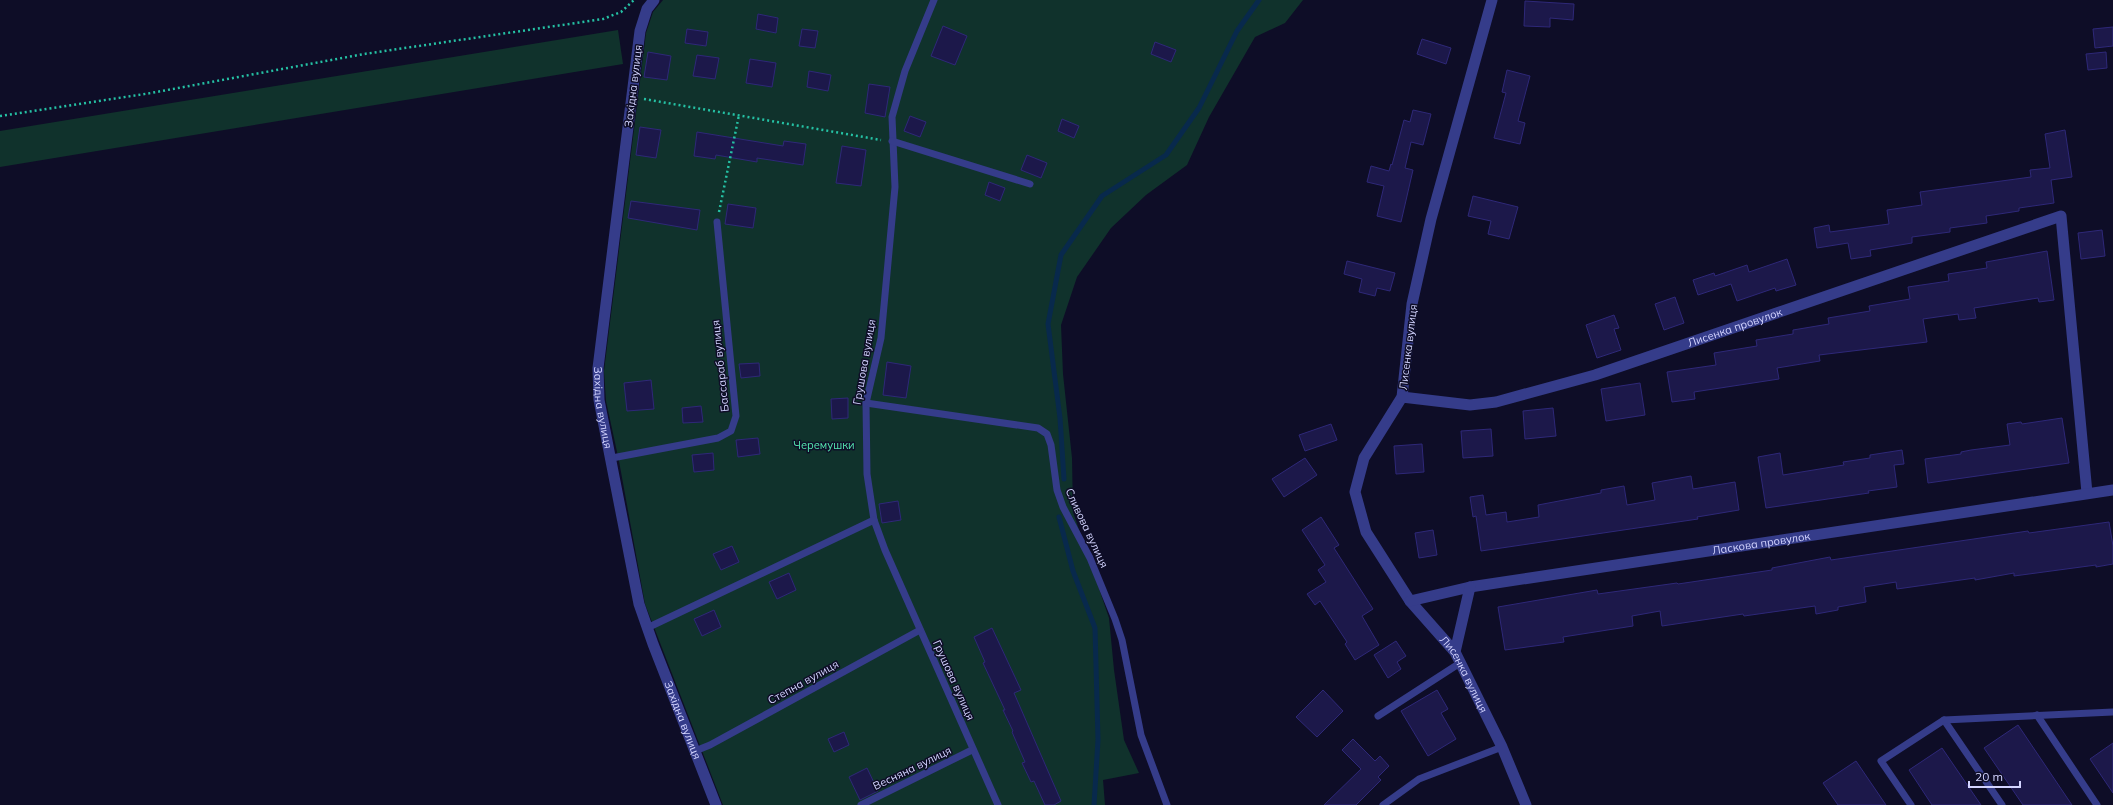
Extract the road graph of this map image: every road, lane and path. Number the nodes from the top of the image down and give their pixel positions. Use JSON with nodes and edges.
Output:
{"nodes":[{"id":1,"x":634,"y":0,"type":"edge"},
{"id":2,"x":654,"y":0,"type":"edge"},
{"id":3,"x":934,"y":0,"type":"edge"},
{"id":4,"x":1492,"y":0,"type":"edge"},
{"id":5,"x":632,"y":97,"type":"junction"},
{"id":6,"x":740,"y":115,"type":"junction"},
{"id":7,"x":0,"y":116,"type":"edge"},
{"id":8,"x":892,"y":141,"type":"junction"},
{"id":9,"x":1030,"y":184,"type":"dead end"},
{"id":10,"x":717,"y":222,"type":"joint"},
{"id":11,"x":1402,"y":396,"type":"junction"},
{"id":12,"x":866,"y":403,"type":"junction"},
{"id":13,"x":612,"y":458,"type":"junction"},
{"id":14,"x":2113,"y":490,"type":"edge"},
{"id":15,"x":2087,"y":493,"type":"junction"},
{"id":16,"x":874,"y":520,"type":"junction"},
{"id":17,"x":1470,"y":587,"type":"junction"},
{"id":18,"x":1410,"y":601,"type":"junction"},
{"id":19,"x":647,"y":628,"type":"junction"},
{"id":20,"x":920,"y":630,"type":"junction"},
{"id":21,"x":1455,"y":652,"type":"junction"},
{"id":22,"x":1460,"y":663,"type":"junction"},
{"id":23,"x":2113,"y":712,"type":"edge"},
{"id":24,"x":2037,"y":715,"type":"junction"},
{"id":25,"x":1378,"y":716,"type":"dead end"},
{"id":26,"x":1944,"y":720,"type":"junction"},
{"id":27,"x":1502,"y":747,"type":"junction"},
{"id":28,"x":972,"y":750,"type":"junction"},
{"id":29,"x":695,"y":751,"type":"junction"},
{"id":30,"x":716,"y":805,"type":"edge"},
{"id":31,"x":861,"y":805,"type":"edge"},
{"id":32,"x":998,"y":805,"type":"edge"},
{"id":33,"x":1167,"y":805,"type":"edge"},
{"id":34,"x":1383,"y":805,"type":"edge"},
{"id":35,"x":1526,"y":805,"type":"edge"},
{"id":36,"x":1911,"y":805,"type":"edge"},
{"id":37,"x":2002,"y":805,"type":"edge"},
{"id":38,"x":2097,"y":805,"type":"edge"}],
"edges":[{"from":1,"to":7,"type":"path"},
{"from":2,"to":5,"type":"street","name":"Західна вулиця"},
{"from":3,"to":8,"type":"lane","name":"Грушова вулиця"},
{"from":4,"to":11,"type":"street","name":"Лисенка вулиця"},
{"from":5,"to":6,"type":"path"},
{"from":5,"to":13,"type":"street","name":"Західна вулиця"},
{"from":6,"to":8,"type":"path"},
{"from":6,"to":10,"type":"path"},
{"from":8,"to":9,"type":"lane"},
{"from":8,"to":12,"type":"lane","name":"Грушова вулиця"},
{"from":10,"to":13,"type":"lane","name":"Бассараб вулиця"},
{"from":11,"to":15,"type":"street","name":"Лисенка провулок"},
{"from":11,"to":18,"type":"street","name":"Лисенка вулиця"},
{"from":12,"to":16,"type":"lane","name":"Грушова вулиця"},
{"from":12,"to":33,"type":"lane","name":"Сливова вулиця"},
{"from":13,"to":19,"type":"street","name":"Західна вулиця"},
{"from":14,"to":15,"type":"street","name":"Ласкова провулок"},
{"from":15,"to":17,"type":"street","name":"Ласкова провулок"},
{"from":16,"to":19,"type":"lane"},
{"from":16,"to":20,"type":"lane","name":"Грушова вулиця"},
{"from":17,"to":18,"type":"street","name":"Ласкова провулок"},
{"from":17,"to":21,"type":"street"},
{"from":18,"to":21,"type":"street","name":"Лисенка вулиця"},
{"from":19,"to":29,"type":"street","name":"Західна вулиця"},
{"from":20,"to":28,"type":"lane","name":"Грушова вулиця"},
{"from":20,"to":29,"type":"lane","name":"Степна вулиця"},
{"from":21,"to":22,"type":"street","name":"Лисенка вулиця"},
{"from":22,"to":25,"type":"lane"},
{"from":22,"to":27,"type":"street","name":"Лисенка вулиця"},
{"from":23,"to":24,"type":"lane"},
{"from":24,"to":26,"type":"lane"},
{"from":24,"to":38,"type":"lane"},
{"from":26,"to":36,"type":"lane"},
{"from":26,"to":37,"type":"lane"},
{"from":27,"to":34,"type":"lane"},
{"from":27,"to":35,"type":"street","name":"Лисенка вулиця"},
{"from":28,"to":31,"type":"lane","name":"Весняна вулиця"},
{"from":28,"to":32,"type":"lane","name":"Грушова вулиця"},
{"from":29,"to":30,"type":"street","name":"Західна вулиця"}]}
